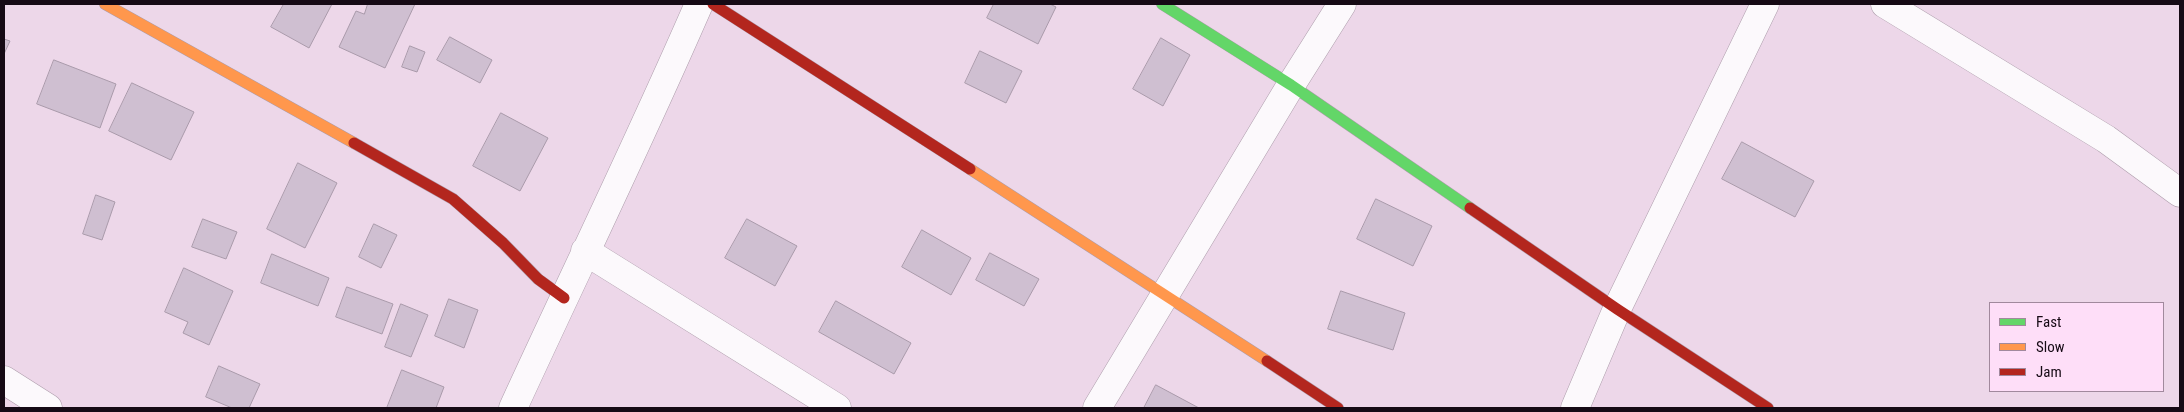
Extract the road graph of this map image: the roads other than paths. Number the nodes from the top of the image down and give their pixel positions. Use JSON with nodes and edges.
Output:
{"nodes":[{"id":1,"x":105,"y":4,"type":"edge"},
{"id":2,"x":699,"y":4,"type":"edge"},
{"id":3,"x":713,"y":4,"type":"edge"},
{"id":4,"x":1162,"y":4,"type":"edge"},
{"id":5,"x":1342,"y":4,"type":"edge"},
{"id":6,"x":1766,"y":4,"type":"edge"},
{"id":7,"x":1885,"y":4,"type":"edge"},
{"id":8,"x":1290,"y":85,"type":"junction"},
{"id":9,"x":2180,"y":193,"type":"edge"},
{"id":10,"x":585,"y":251,"type":"junction"},
{"id":11,"x":1166,"y":295,"type":"junction"},
{"id":12,"x":564,"y":298,"type":"junction"},
{"id":13,"x":1617,"y":309,"type":"junction"},
{"id":14,"x":4,"y":380,"type":"edge"},
{"id":15,"x":48,"y":408,"type":"edge"},
{"id":16,"x":514,"y":408,"type":"edge"},
{"id":17,"x":837,"y":408,"type":"edge"},
{"id":18,"x":1097,"y":408,"type":"edge"},
{"id":19,"x":1338,"y":408,"type":"edge"},
{"id":20,"x":1575,"y":408,"type":"edge"},
{"id":21,"x":1768,"y":408,"type":"edge"}],
"edges":[{"from":1,"to":12,"type":"street"},
{"from":2,"to":10,"type":"street"},
{"from":3,"to":11,"type":"street"},
{"from":4,"to":8,"type":"street"},
{"from":5,"to":8,"type":"street"},
{"from":6,"to":13,"type":"street"},
{"from":7,"to":9,"type":"street"},
{"from":8,"to":11,"type":"street"},
{"from":8,"to":13,"type":"street"},
{"from":10,"to":12,"type":"street"},
{"from":10,"to":17,"type":"street"},
{"from":11,"to":18,"type":"street"},
{"from":11,"to":19,"type":"street"},
{"from":12,"to":16,"type":"street"},
{"from":13,"to":20,"type":"street"},
{"from":13,"to":21,"type":"street"},
{"from":14,"to":15,"type":"street"}]}
